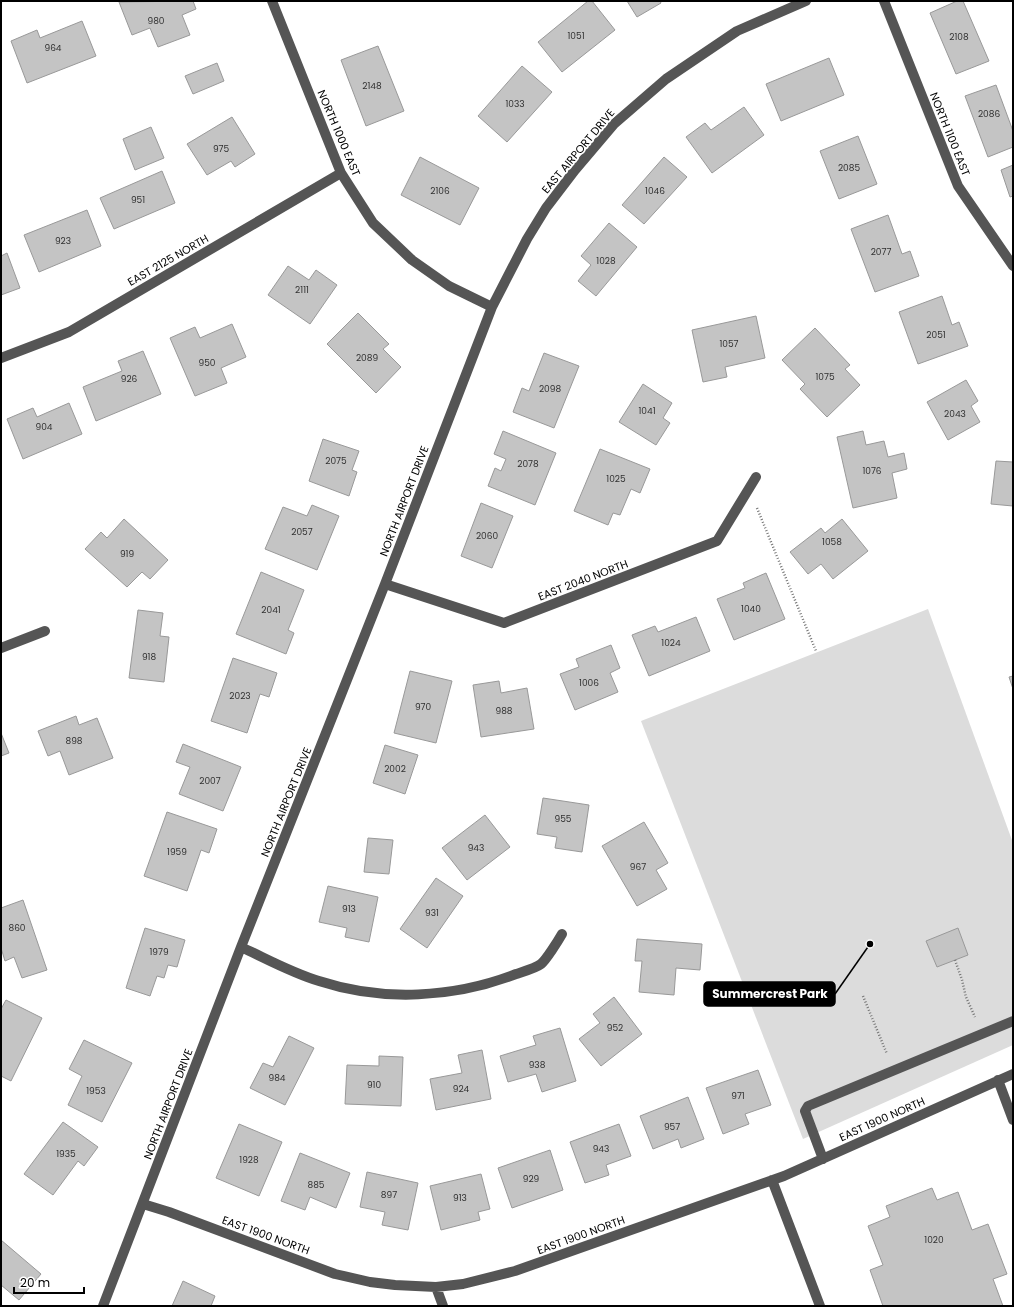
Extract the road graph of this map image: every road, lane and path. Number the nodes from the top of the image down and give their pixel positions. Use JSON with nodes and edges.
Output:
{"nodes":[{"id":1,"x":272,"y":1,"type":"edge"},
{"id":2,"x":806,"y":1,"type":"edge"},
{"id":3,"x":884,"y":1,"type":"edge"},
{"id":4,"x":341,"y":173,"type":"junction"},
{"id":5,"x":1013,"y":266,"type":"edge"},
{"id":6,"x":492,"y":307,"type":"junction"},
{"id":7,"x":1,"y":358,"type":"edge"},
{"id":8,"x":756,"y":477,"type":"dead end"},
{"id":9,"x":749,"y":490,"type":"junction"},
{"id":10,"x":385,"y":584,"type":"junction"},
{"id":11,"x":45,"y":631,"type":"dead end"},
{"id":12,"x":1,"y":648,"type":"edge"},
{"id":13,"x":816,"y":650,"type":"dead end"},
{"id":14,"x":562,"y":934,"type":"dead end"},
{"id":15,"x":241,"y":947,"type":"junction"},
{"id":16,"x":954,"y":960,"type":"dead end"},
{"id":17,"x":863,"y":996,"type":"dead end"},
{"id":18,"x":975,"y":1017,"type":"dead end"},
{"id":19,"x":1013,"y":1021,"type":"edge"},
{"id":20,"x":887,"y":1054,"type":"dead end"},
{"id":21,"x":1013,"y":1074,"type":"edge"},
{"id":22,"x":998,"y":1080,"type":"junction"},
{"id":23,"x":1013,"y":1120,"type":"edge"},
{"id":24,"x":823,"y":1158,"type":"junction"},
{"id":25,"x":772,"y":1180,"type":"junction"},
{"id":26,"x":143,"y":1204,"type":"junction"},
{"id":27,"x":436,"y":1287,"type":"junction"},
{"id":28,"x":103,"y":1306,"type":"edge"},
{"id":29,"x":443,"y":1306,"type":"edge"},
{"id":30,"x":820,"y":1306,"type":"edge"}],
"edges":[{"from":1,"to":4,"type":"street","name":"NORTH 1000 EAST"},
{"from":2,"to":6,"type":"street","name":"EAST AIRPORT DRIVE"},
{"from":3,"to":5,"type":"street","name":"NORTH 1100 EAST"},
{"from":4,"to":6,"type":"street","name":"NORTH 1000 EAST"},
{"from":4,"to":7,"type":"street","name":"EAST 2125 NORTH"},
{"from":6,"to":10,"type":"street","name":"NORTH AIRPORT DRIVE"},
{"from":8,"to":9,"type":"street","name":"EAST 2040 NORTH"},
{"from":9,"to":10,"type":"street","name":"EAST 2040 NORTH"},
{"from":9,"to":13,"type":"path"},
{"from":10,"to":15,"type":"street","name":"NORTH AIRPORT DRIVE"},
{"from":11,"to":12,"type":"street"},
{"from":14,"to":15,"type":"street"},
{"from":15,"to":26,"type":"street","name":"NORTH AIRPORT DRIVE"},
{"from":16,"to":18,"type":"path"},
{"from":17,"to":20,"type":"path"},
{"from":19,"to":24,"type":"street"},
{"from":21,"to":22,"type":"street","name":"EAST 1900 NORTH"},
{"from":22,"to":23,"type":"street"},
{"from":22,"to":24,"type":"street","name":"EAST 1900 NORTH"},
{"from":24,"to":25,"type":"street","name":"EAST 1900 NORTH"},
{"from":25,"to":27,"type":"street","name":"EAST 1900 NORTH"},
{"from":25,"to":30,"type":"street"},
{"from":26,"to":27,"type":"street","name":"EAST 1900 NORTH"},
{"from":26,"to":28,"type":"street","name":"NORTH AIRPORT DRIVE"},
{"from":27,"to":29,"type":"street"}]}
